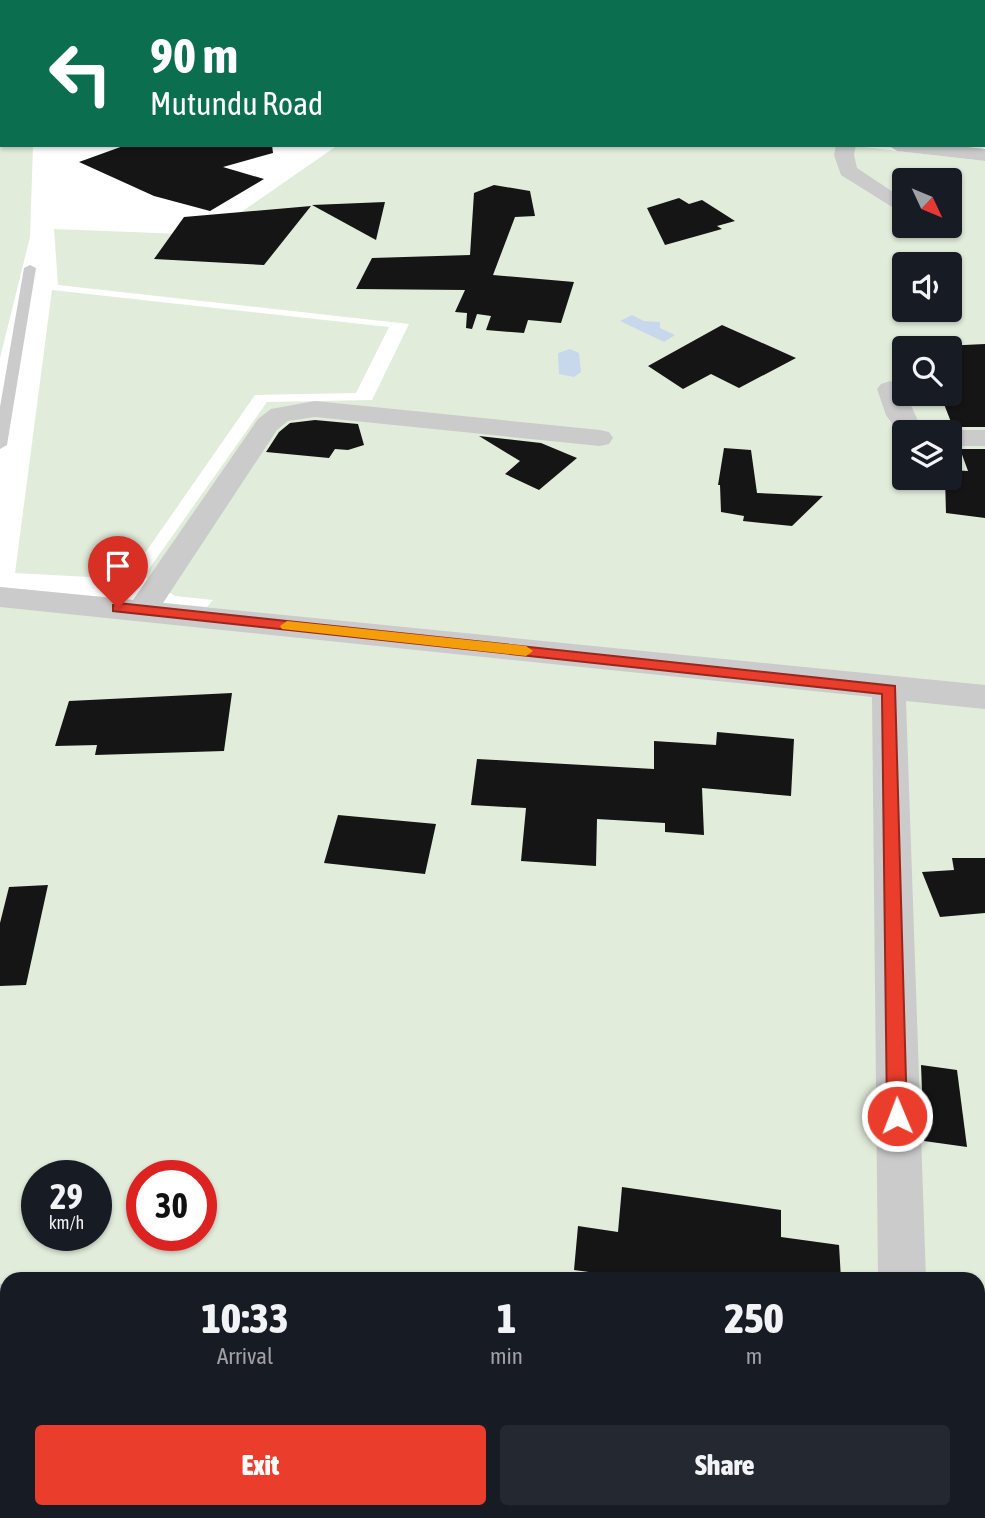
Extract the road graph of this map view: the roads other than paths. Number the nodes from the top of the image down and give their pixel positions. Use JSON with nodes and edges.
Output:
{"nodes":[{"id":1,"x":846,"y":147,"type":"edge"},
{"id":2,"x":915,"y":147,"type":"edge"},
{"id":3,"x":985,"y":155,"type":"edge"},
{"id":4,"x":892,"y":200,"type":"edge"},
{"id":5,"x":30,"y":268,"type":"dead end"},
{"id":6,"x":890,"y":389,"type":"dead end"},
{"id":7,"x":902,"y":420,"type":"edge"},
{"id":8,"x":600,"y":438,"type":"dead end"},
{"id":9,"x":962,"y":438,"type":"edge"},
{"id":10,"x":985,"y":438,"type":"edge"},
{"id":11,"x":0,"y":444,"type":"edge"},
{"id":12,"x":0,"y":597,"type":"edge"},
{"id":13,"x":142,"y":610,"type":"junction"},
{"id":14,"x":889,"y":690,"type":"junction"},
{"id":15,"x":985,"y":697,"type":"edge"},
{"id":16,"x":901,"y":1272,"type":"edge"}],
"edges":[{"from":1,"to":4,"type":"street"},
{"from":2,"to":3,"type":"street"},
{"from":5,"to":11,"type":"lane"},
{"from":6,"to":7,"type":"street"},
{"from":8,"to":13,"type":"street"},
{"from":9,"to":10,"type":"street"},
{"from":12,"to":13,"type":"street"},
{"from":13,"to":14,"type":"street"},
{"from":14,"to":15,"type":"street"},
{"from":14,"to":16,"type":"street"}]}
